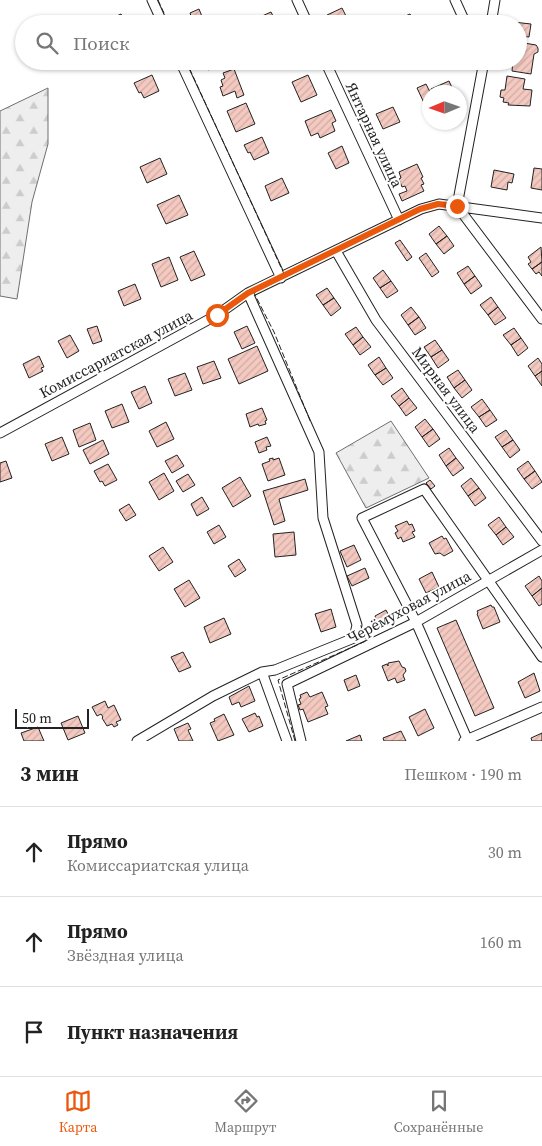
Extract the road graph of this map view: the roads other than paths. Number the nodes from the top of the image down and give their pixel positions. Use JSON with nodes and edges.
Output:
{"nodes":[{"id":1,"x":152,"y":0,"type":"edge"},
{"id":2,"x":297,"y":0,"type":"edge"},
{"id":3,"x":455,"y":0,"type":"edge"},
{"id":4,"x":495,"y":0,"type":"edge"},
{"id":5,"x":159,"y":15,"type":"edge"},
{"id":6,"x":304,"y":15,"type":"edge"},
{"id":7,"x":462,"y":15,"type":"edge"},
{"id":8,"x":492,"y":15,"type":"edge"},
{"id":9,"x":184,"y":70,"type":"edge"},
{"id":10,"x":330,"y":70,"type":"edge"},
{"id":11,"x":482,"y":70,"type":"edge"},
{"id":12,"x":457,"y":206,"type":"junction"},
{"id":13,"x":542,"y":218,"type":"edge"},
{"id":14,"x":398,"y":220,"type":"junction"},
{"id":15,"x":336,"y":251,"type":"junction"},
{"id":16,"x":281,"y":278,"type":"junction"},
{"id":17,"x":248,"y":293,"type":"junction"},
{"id":18,"x":542,"y":319,"type":"edge"},
{"id":19,"x":0,"y":433,"type":"edge"},
{"id":20,"x":542,"y":541,"type":"edge"},
{"id":21,"x":542,"y":550,"type":"edge"},
{"id":22,"x":488,"y":581,"type":"junction"},
{"id":23,"x":416,"y":622,"type":"junction"},
{"id":24,"x":542,"y":657,"type":"edge"},
{"id":25,"x":262,"y":672,"type":"junction"},
{"id":26,"x":542,"y":707,"type":"edge"},
{"id":27,"x":137,"y":741,"type":"edge"},
{"id":28,"x":287,"y":741,"type":"edge"},
{"id":29,"x":301,"y":741,"type":"edge"},
{"id":30,"x":466,"y":741,"type":"edge"}],
"edges":[{"from":1,"to":5,"type":"street"},
{"from":2,"to":6,"type":"street"},
{"from":3,"to":7,"type":"street"},
{"from":4,"to":8,"type":"street"},
{"from":9,"to":16,"type":"street"},
{"from":10,"to":14,"type":"street","name":"Янтарная улица"},
{"from":11,"to":12,"type":"street"},
{"from":12,"to":13,"type":"street","name":"Комиссариатская улица"},
{"from":12,"to":14,"type":"street","name":"Комиссариатская улица"},
{"from":12,"to":18,"type":"street"},
{"from":14,"to":15,"type":"street","name":"Комиссариатская улица"},
{"from":15,"to":16,"type":"street","name":"Комиссариатская улица"},
{"from":15,"to":20,"type":"street","name":"Мирная улица"},
{"from":16,"to":17,"type":"street","name":"Комиссариатская улица"},
{"from":17,"to":19,"type":"street","name":"Комиссариатская улица"},
{"from":17,"to":25,"type":"street"},
{"from":21,"to":22,"type":"street","name":"Черёмуховая улица"},
{"from":22,"to":23,"type":"street","name":"Черёмуховая улица"},
{"from":22,"to":23,"type":"street"},
{"from":22,"to":24,"type":"street"},
{"from":23,"to":29,"type":"street","name":"Черёмуховая улица"},
{"from":23,"to":30,"type":"street"},
{"from":25,"to":27,"type":"street"},
{"from":25,"to":28,"type":"street"},
{"from":26,"to":30,"type":"street"}]}
